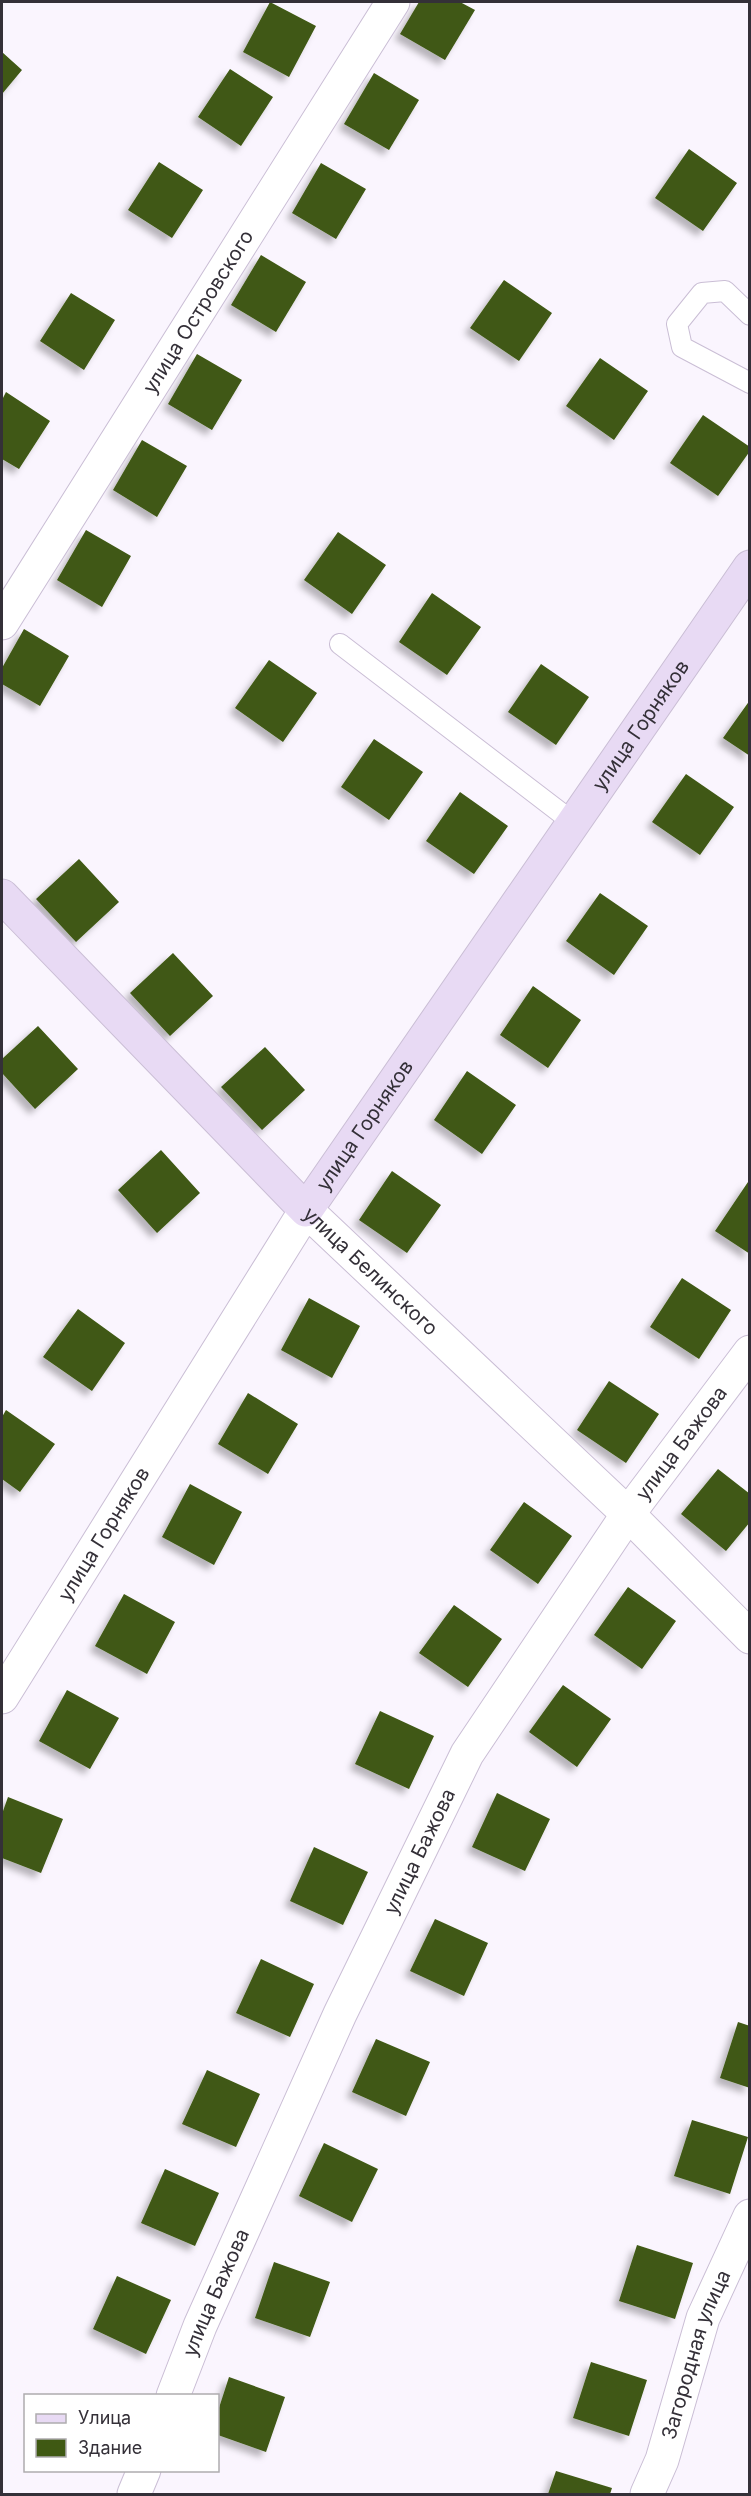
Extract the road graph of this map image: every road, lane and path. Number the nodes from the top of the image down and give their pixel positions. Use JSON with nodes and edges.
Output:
{"nodes":[{"id":1,"x":393,"y":2,"type":"edge"},
{"id":2,"x":750,"y":315,"type":"edge"},
{"id":3,"x":750,"y":383,"type":"edge"},
{"id":4,"x":750,"y":567,"type":"edge"},
{"id":5,"x":2,"y":623,"type":"edge"},
{"id":6,"x":340,"y":644,"type":"dead end"},
{"id":7,"x":574,"y":823,"type":"junction"},
{"id":8,"x":2,"y":896,"type":"edge"},
{"id":9,"x":306,"y":1210,"type":"junction"},
{"id":10,"x":750,"y":1352,"type":"edge"},
{"id":11,"x":628,"y":1514,"type":"junction"},
{"id":12,"x":750,"y":1637,"type":"edge"},
{"id":13,"x":2,"y":1697,"type":"edge"},
{"id":14,"x":750,"y":2216,"type":"edge"},
{"id":15,"x":174,"y":2394,"type":"edge"},
{"id":16,"x":143,"y":2472,"type":"edge"},
{"id":17,"x":134,"y":2494,"type":"edge"},
{"id":18,"x":647,"y":2494,"type":"edge"}],
"edges":[{"from":1,"to":5,"type":"street","name":"улица Островского"},
{"from":2,"to":3,"type":"lane"},
{"from":4,"to":7,"type":"street","name":"улица Горняков"},
{"from":6,"to":7,"type":"lane"},
{"from":7,"to":9,"type":"street","name":"улица Горняков"},
{"from":8,"to":9,"type":"street","name":"улица Белинского"},
{"from":9,"to":11,"type":"street","name":"улица Белинского"},
{"from":9,"to":13,"type":"street","name":"улица Горняков"},
{"from":10,"to":11,"type":"street","name":"улица Бажова"},
{"from":11,"to":12,"type":"street","name":"улица Белинского"},
{"from":11,"to":15,"type":"street","name":"улица Бажова"},
{"from":14,"to":18,"type":"street","name":"Загородная улица"},
{"from":16,"to":17,"type":"street"}]}
